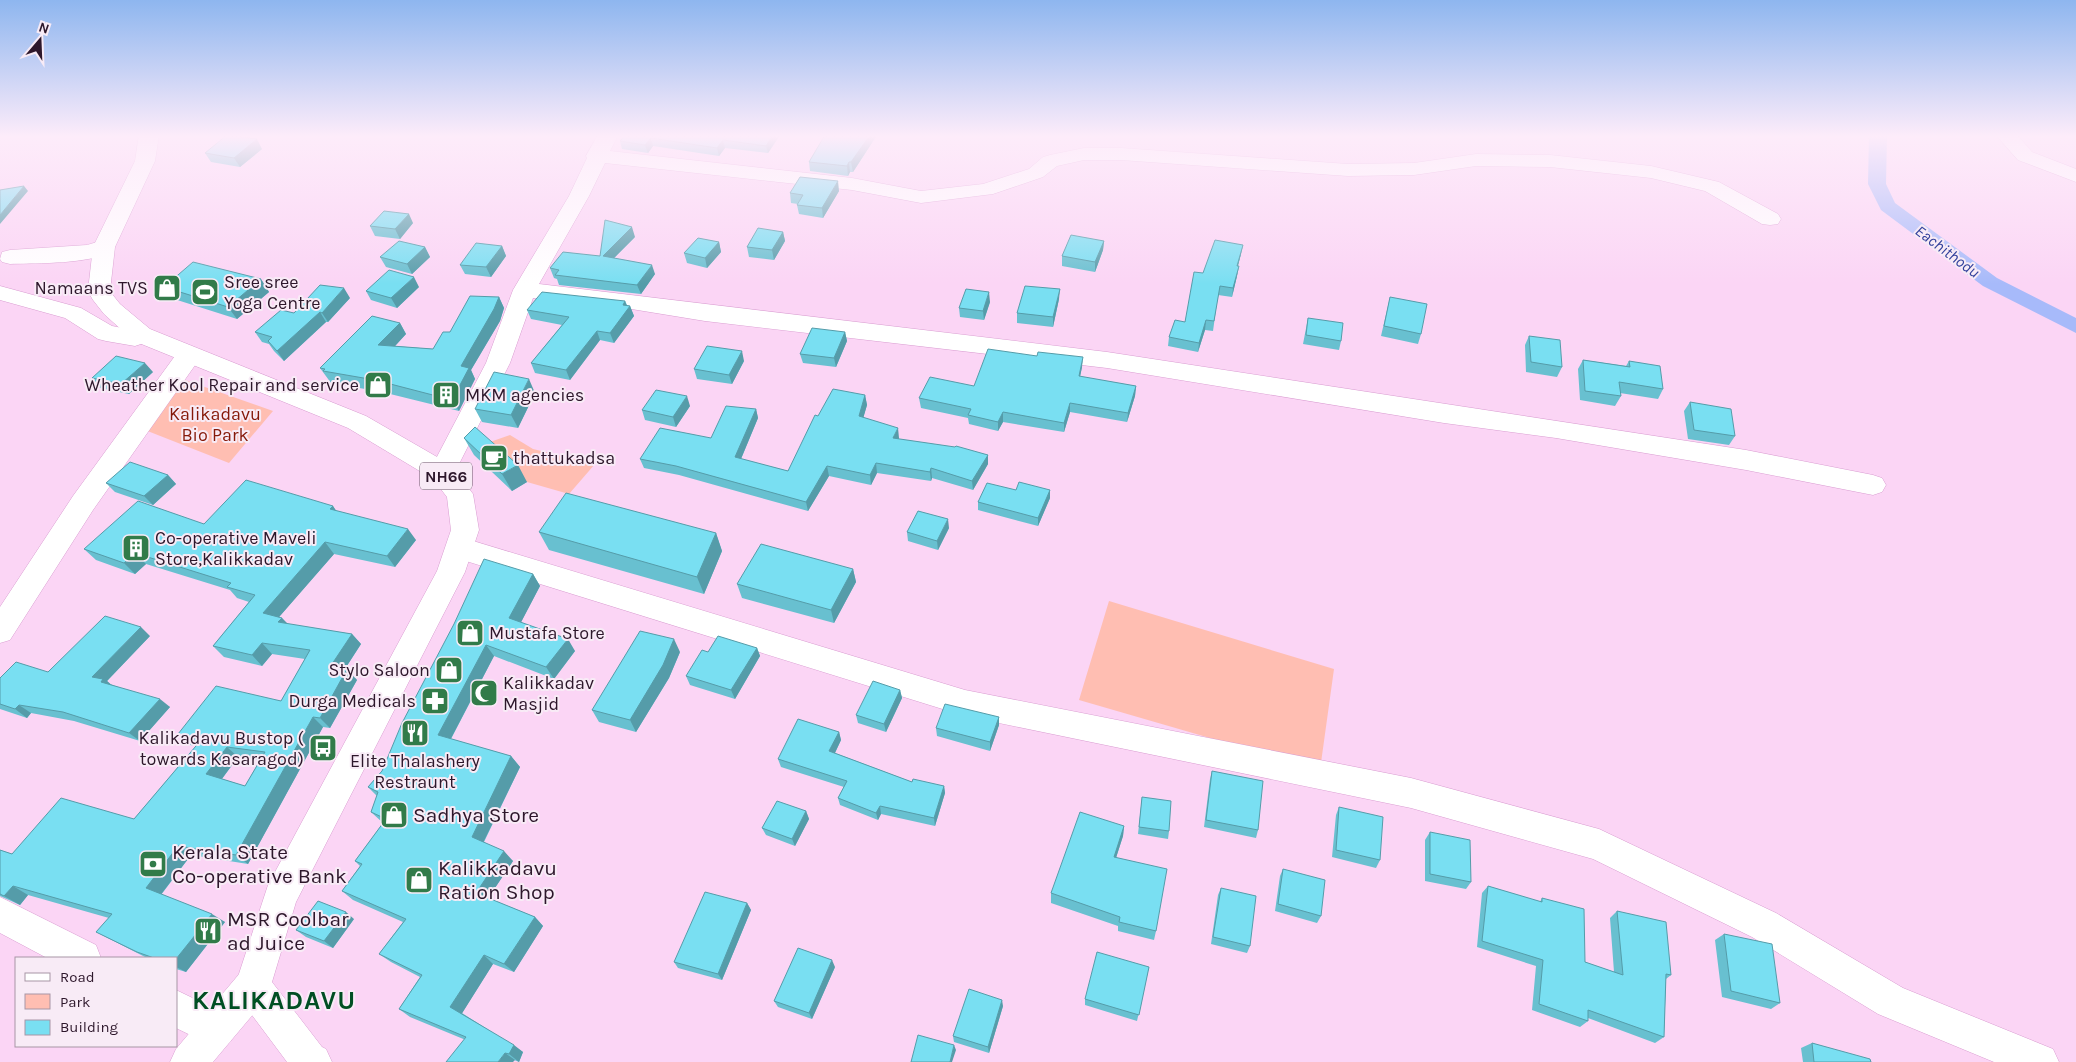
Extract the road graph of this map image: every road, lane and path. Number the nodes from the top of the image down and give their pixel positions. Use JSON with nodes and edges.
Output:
{"nodes":[{"id":1,"x":134,"y":185,"type":"edge"},
{"id":2,"x":584,"y":185,"type":"edge"},
{"id":3,"x":851,"y":185,"type":"edge"},
{"id":4,"x":1002,"y":185,"type":"edge"},
{"id":5,"x":1706,"y":185,"type":"edge"},
{"id":6,"x":1770,"y":219,"type":"dead end"},
{"id":7,"x":104,"y":247,"type":"junction"},
{"id":8,"x":10,"y":257,"type":"dead end"},
{"id":9,"x":524,"y":290,"type":"junction"},
{"id":10,"x":0,"y":293,"type":"edge"},
{"id":11,"x":142,"y":335,"type":"junction"},
{"id":12,"x":189,"y":355,"type":"junction"},
{"id":13,"x":442,"y":472,"type":"junction"},
{"id":14,"x":1873,"y":485,"type":"dead end"},
{"id":15,"x":460,"y":548,"type":"junction"},
{"id":16,"x":0,"y":631,"type":"edge"},
{"id":17,"x":0,"y":914,"type":"edge"},
{"id":18,"x":81,"y":957,"type":"edge"},
{"id":19,"x":253,"y":986,"type":"junction"},
{"id":20,"x":178,"y":1009,"type":"edge"},
{"id":21,"x":217,"y":1029,"type":"junction"},
{"id":22,"x":189,"y":1062,"type":"edge"},
{"id":23,"x":313,"y":1062,"type":"edge"},
{"id":24,"x":2040,"y":1062,"type":"edge"}],
"edges":[{"from":1,"to":7,"type":"main road","number":"NH66"},
{"from":2,"to":9,"type":"main road"},
{"from":3,"to":4,"type":"main road"},
{"from":5,"to":6,"type":"main road"},
{"from":7,"to":8,"type":"main road"},
{"from":7,"to":11,"type":"main road","number":"NH66"},
{"from":9,"to":13,"type":"main road"},
{"from":9,"to":14,"type":"main road"},
{"from":10,"to":11,"type":"main road"},
{"from":11,"to":12,"type":"main road","number":"NH66"},
{"from":12,"to":13,"type":"main road","number":"NH66"},
{"from":12,"to":16,"type":"main road"},
{"from":13,"to":15,"type":"main road","number":"NH66"},
{"from":15,"to":19,"type":"main road","number":"NH66"},
{"from":15,"to":24,"type":"main road"},
{"from":17,"to":18,"type":"main road"},
{"from":19,"to":21,"type":"main road"},
{"from":19,"to":23,"type":"main road"},
{"from":20,"to":21,"type":"main road"},
{"from":21,"to":22,"type":"main road"}]}
